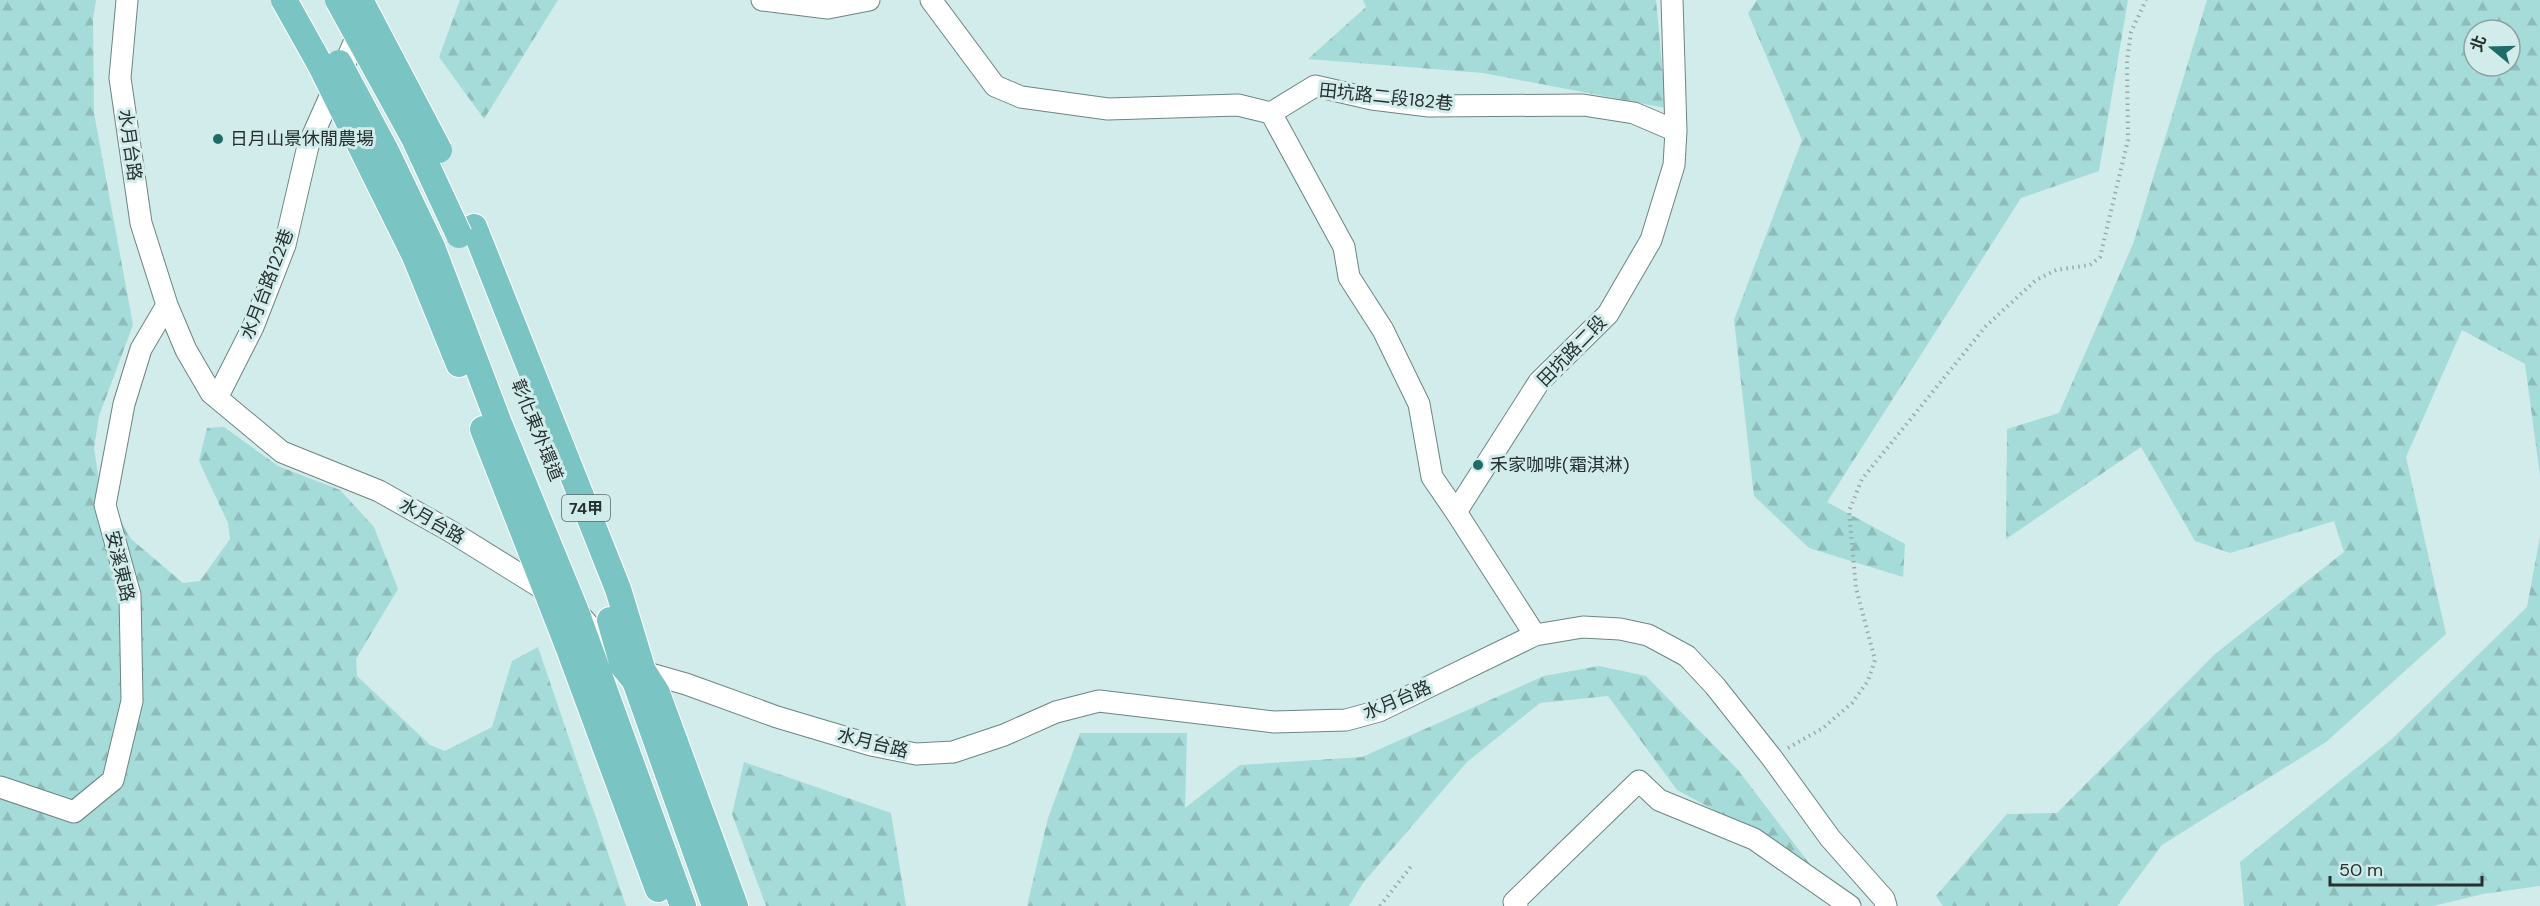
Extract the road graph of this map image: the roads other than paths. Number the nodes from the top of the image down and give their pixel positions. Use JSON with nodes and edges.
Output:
{"nodes":[{"id":1,"x":127,"y":0,"type":"edge"},
{"id":2,"x":284,"y":0,"type":"edge"},
{"id":3,"x":304,"y":0,"type":"edge"},
{"id":4,"x":338,"y":0,"type":"edge"},
{"id":5,"x":360,"y":0,"type":"edge"},
{"id":6,"x":374,"y":0,"type":"edge"},
{"id":7,"x":762,"y":0,"type":"edge"},
{"id":8,"x":869,"y":0,"type":"edge"},
{"id":9,"x":931,"y":0,"type":"edge"},
{"id":10,"x":1674,"y":2,"type":"edge"},
{"id":11,"x":1271,"y":113,"type":"junction"},
{"id":12,"x":1676,"y":131,"type":"junction"},
{"id":13,"x":466,"y":231,"type":"junction"},
{"id":14,"x":424,"y":251,"type":"junction"},
{"id":15,"x":167,"y":306,"type":"junction"},
{"id":16,"x":217,"y":398,"type":"junction"},
{"id":17,"x":1456,"y":512,"type":"junction"},
{"id":18,"x":544,"y":590,"type":"junction"},
{"id":19,"x":575,"y":609,"type":"junction"},
{"id":20,"x":1535,"y":635,"type":"junction"},
{"id":21,"x":633,"y":668,"type":"junction"},
{"id":22,"x":0,"y":787,"type":"edge"},
{"id":23,"x":684,"y":795,"type":"junction"},
{"id":24,"x":639,"y":814,"type":"junction"},
{"id":25,"x":664,"y":906,"type":"edge"},
{"id":26,"x":683,"y":906,"type":"edge"},
{"id":27,"x":715,"y":906,"type":"edge"},
{"id":28,"x":735,"y":906,"type":"edge"},
{"id":29,"x":1517,"y":906,"type":"edge"},
{"id":30,"x":1850,"y":906,"type":"edge"},
{"id":31,"x":1886,"y":906,"type":"edge"}],
"edges":[{"from":1,"to":15,"type":"street","name":"水月台路"},
{"from":2,"to":14,"type":"main road","number":"74甲","bridge":true},
{"from":3,"to":14,"type":"main road","name":"彰化東外環道","number":"74甲","bridge":true},
{"from":4,"to":13,"type":"main road","name":"彰化東外環道","number":"74甲","bridge":true},
{"from":5,"to":13,"type":"main road","number":"74甲","bridge":true},
{"from":6,"to":16,"type":"street","name":"水月台路122巷"},
{"from":7,"to":8,"type":"street"},
{"from":9,"to":11,"type":"street"},
{"from":10,"to":12,"type":"street","name":"田坑路二段"},
{"from":11,"to":12,"type":"street","name":"田坑路二段182巷"},
{"from":11,"to":17,"type":"street"},
{"from":12,"to":17,"type":"street","name":"田坑路二段"},
{"from":13,"to":21,"type":"main road","name":"彰化東外環道","number":"74甲"},
{"from":14,"to":18,"type":"main road","number":"74甲"},
{"from":14,"to":19,"type":"main road","name":"彰化東外環道","number":"74甲"},
{"from":15,"to":16,"type":"street","name":"水月台路"},
{"from":15,"to":22,"type":"street","name":"安溪東路"},
{"from":16,"to":18,"type":"street","name":"水月台路"},
{"from":17,"to":20,"type":"street"},
{"from":18,"to":19,"type":"street","name":"水月台路"},
{"from":18,"to":24,"type":"main road","number":"74甲"},
{"from":19,"to":21,"type":"street","name":"水月台路"},
{"from":19,"to":24,"type":"main road","name":"彰化東外環道","number":"74甲"},
{"from":20,"to":21,"type":"street","name":"水月台路"},
{"from":20,"to":31,"type":"street","name":"水月台路"},
{"from":21,"to":23,"type":"main road","name":"彰化東外環道","number":"74甲"},
{"from":23,"to":27,"type":"main road","name":"彰化東外環道","number":"74甲"},
{"from":23,"to":28,"type":"main road","number":"74甲"},
{"from":24,"to":25,"type":"main road","number":"74甲"},
{"from":24,"to":26,"type":"main road","name":"彰化東外環道","number":"74甲"},
{"from":29,"to":30,"type":"street"}]}
